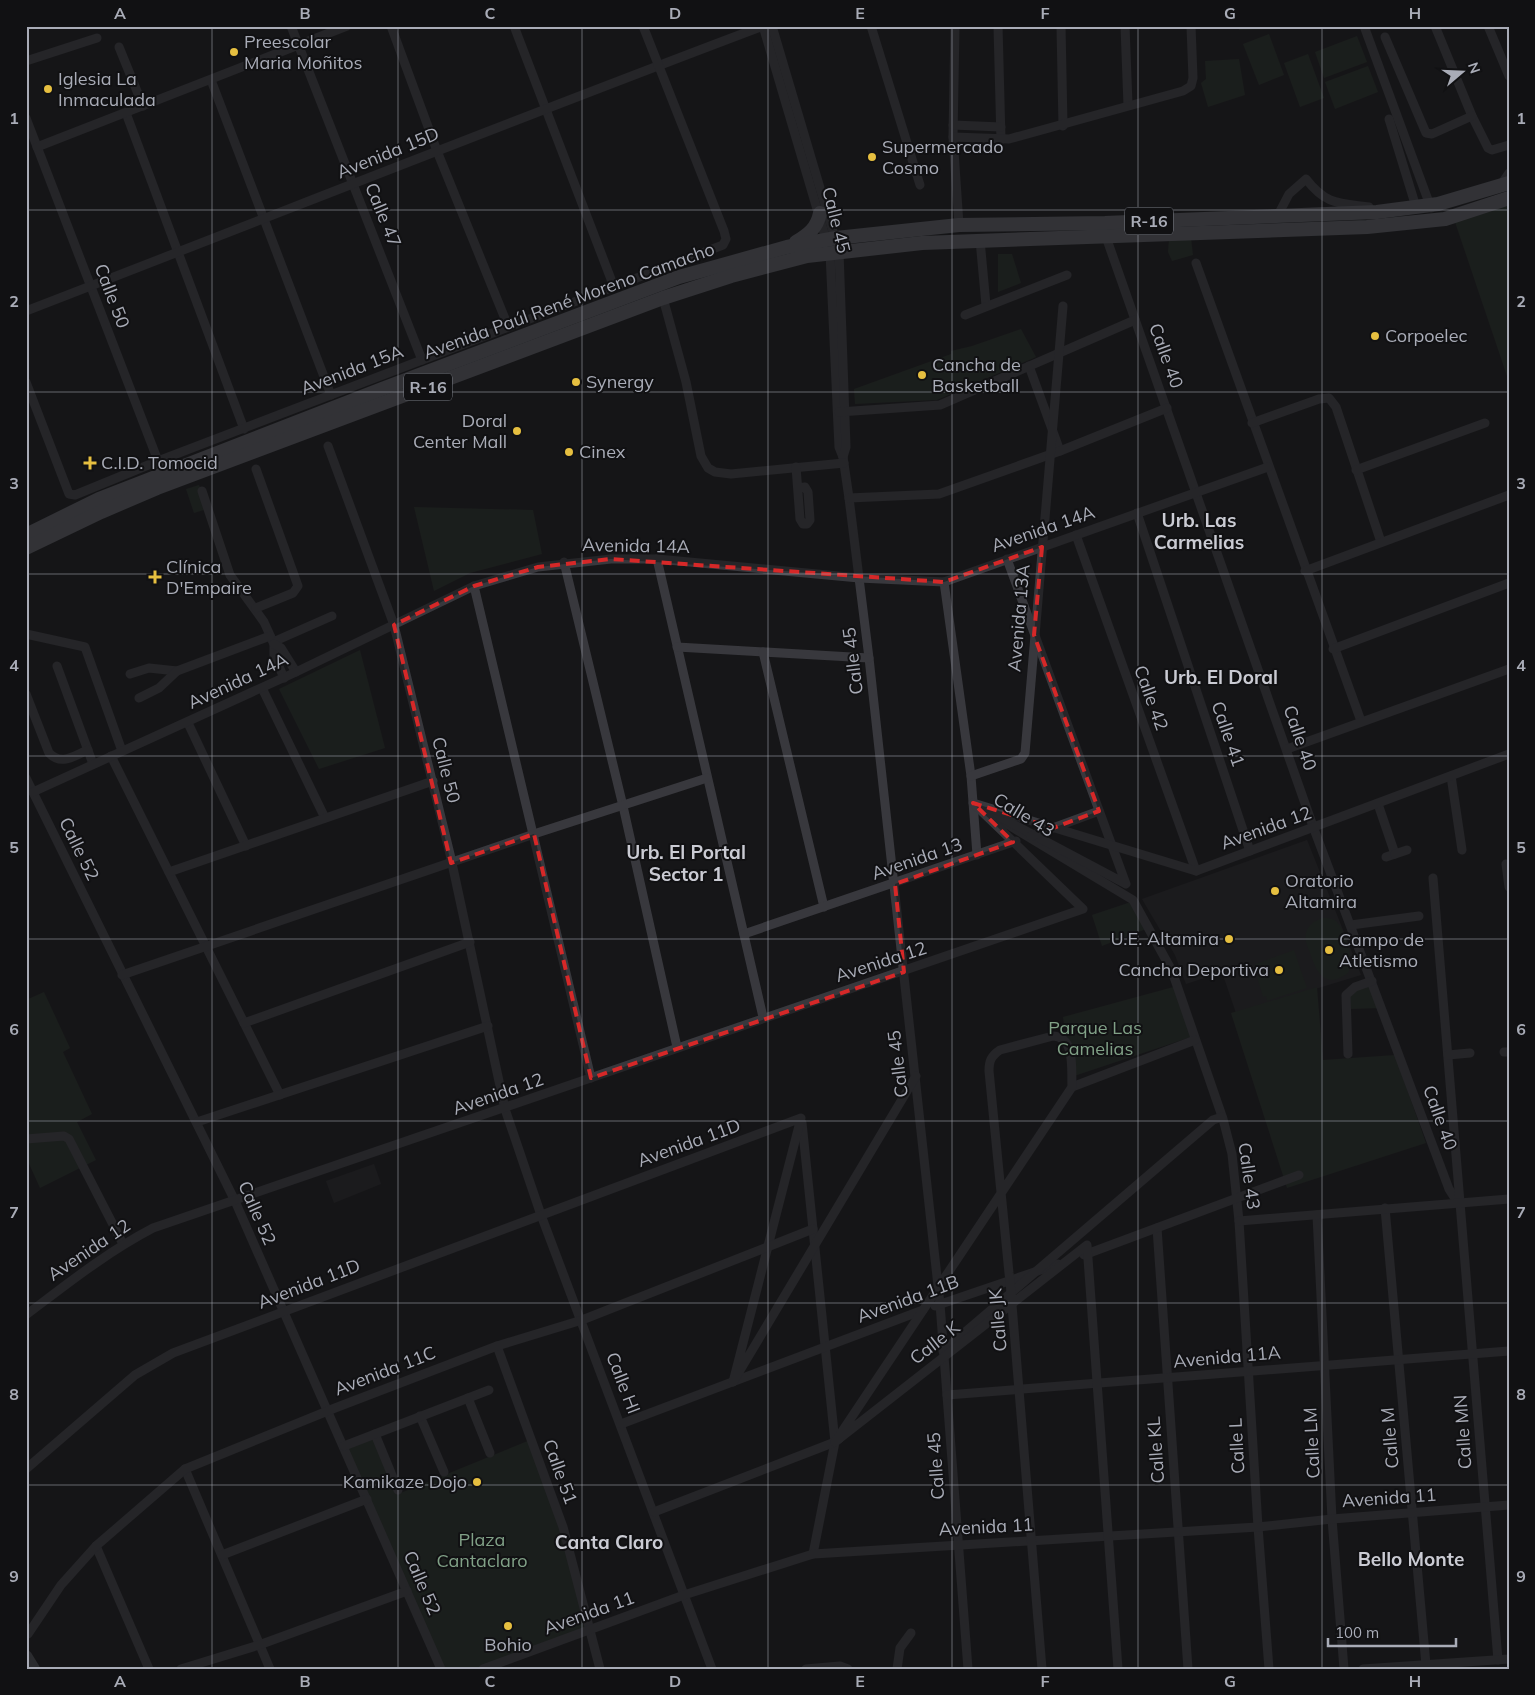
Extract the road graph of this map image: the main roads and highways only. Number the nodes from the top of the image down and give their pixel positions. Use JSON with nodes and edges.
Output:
{"nodes":[{"id":1,"x":1504,"y":184,"type":"edge"},
{"id":2,"x":1509,"y":198,"type":"edge"},
{"id":3,"x":820,"y":213,"type":"road end"},
{"id":4,"x":1105,"y":229,"type":"junction"},
{"id":5,"x":833,"y":245,"type":"junction"},
{"id":6,"x":788,"y":247,"type":"junction"},
{"id":7,"x":165,"y":480,"type":"junction"},
{"id":8,"x":26,"y":535,"type":"edge"},
{"id":9,"x":26,"y":548,"type":"edge"},
{"id":10,"x":26,"y":1656,"type":"edge"},
{"id":11,"x":34,"y":1669,"type":"edge"}],
"edges":[{"from":1,"to":4,"type":"main road","name":"Avenida Paúl René Moreno Camacho","number":"R-16"},
{"from":2,"to":4,"type":"main road","name":"Avenida Paúl René Moreno Camacho","number":"R-16"},
{"from":3,"to":6,"type":"main road"},
{"from":4,"to":5,"type":"main road","name":"Avenida Paúl René Moreno Camacho","number":"R-16"},
{"from":4,"to":5,"type":"main road","name":"Avenida Paúl René Moreno Camacho","number":"R-16"},
{"from":5,"to":6,"type":"main road","name":"Avenida Paúl René Moreno Camacho","number":"R-16"},
{"from":5,"to":7,"type":"main road","name":"Avenida Paúl René Moreno Camacho","number":"R-16"},
{"from":6,"to":7,"type":"main road","name":"Avenida Paúl René Moreno Camacho","number":"R-16"},
{"from":7,"to":8,"type":"main road","name":"Avenida Paúl René Moreno Camacho","number":"R-16"},
{"from":7,"to":9,"type":"main road","name":"Avenida Paúl René Moreno Camacho","number":"R-16"},
{"from":10,"to":11,"type":"main road"}]}
